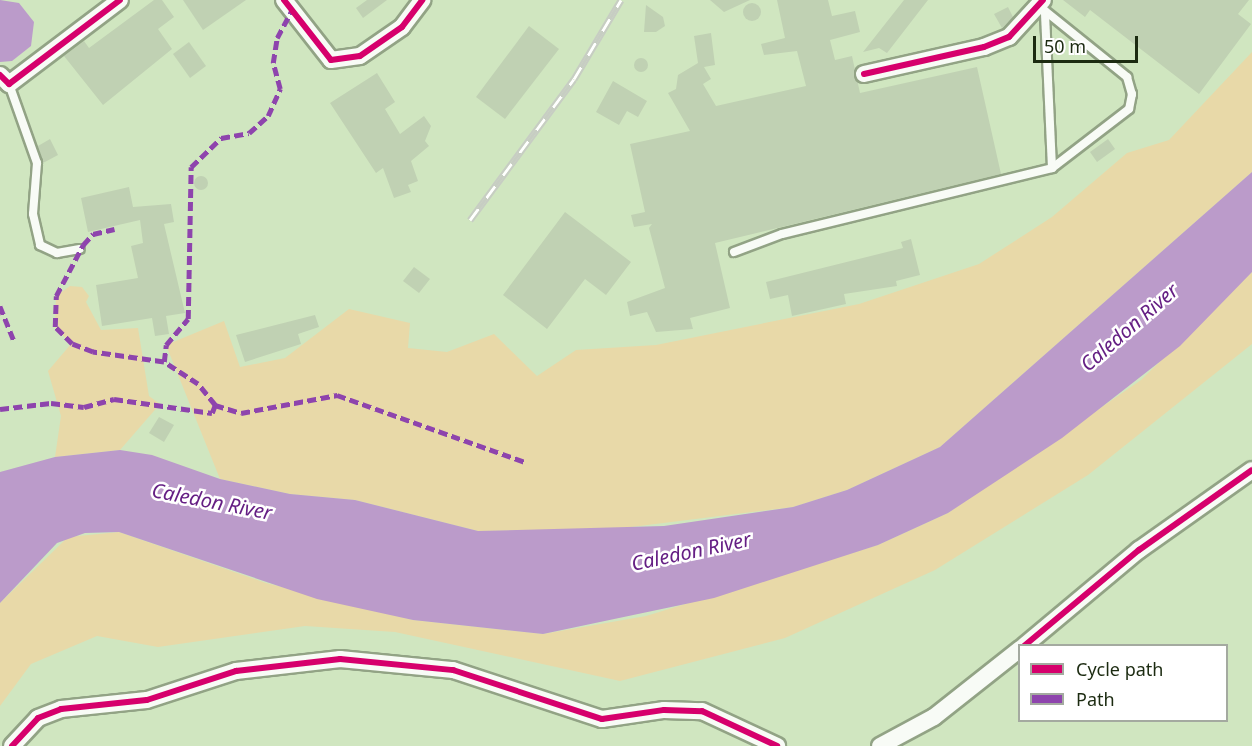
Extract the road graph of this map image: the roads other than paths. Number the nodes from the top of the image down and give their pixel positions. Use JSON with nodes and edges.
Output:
{"nodes":[{"id":1,"x":120,"y":0,"type":"edge"},
{"id":2,"x":284,"y":0,"type":"edge"},
{"id":3,"x":422,"y":0,"type":"edge"},
{"id":4,"x":1043,"y":5,"type":"edge"},
{"id":5,"x":864,"y":74,"type":"dead end"},
{"id":6,"x":4,"y":80,"type":"edge"},
{"id":7,"x":1052,"y":168,"type":"junction"},
{"id":8,"x":80,"y":249,"type":"dead end"},
{"id":9,"x":734,"y":252,"type":"dead end"},
{"id":10,"x":1252,"y":470,"type":"edge"},
{"id":11,"x":1025,"y":644,"type":"edge"},
{"id":12,"x":1018,"y":651,"type":"edge"},
{"id":13,"x":12,"y":746,"type":"edge"},
{"id":14,"x":777,"y":746,"type":"edge"},
{"id":15,"x":880,"y":746,"type":"edge"}],
"edges":[{"from":1,"to":6,"type":"street"},
{"from":2,"to":3,"type":"street"},
{"from":4,"to":5,"type":"street"},
{"from":4,"to":7,"type":"lane"},
{"from":4,"to":7,"type":"lane"},
{"from":6,"to":8,"type":"lane"},
{"from":7,"to":9,"type":"lane"},
{"from":10,"to":11,"type":"street"},
{"from":12,"to":15,"type":"street"},
{"from":13,"to":14,"type":"street"}]}
